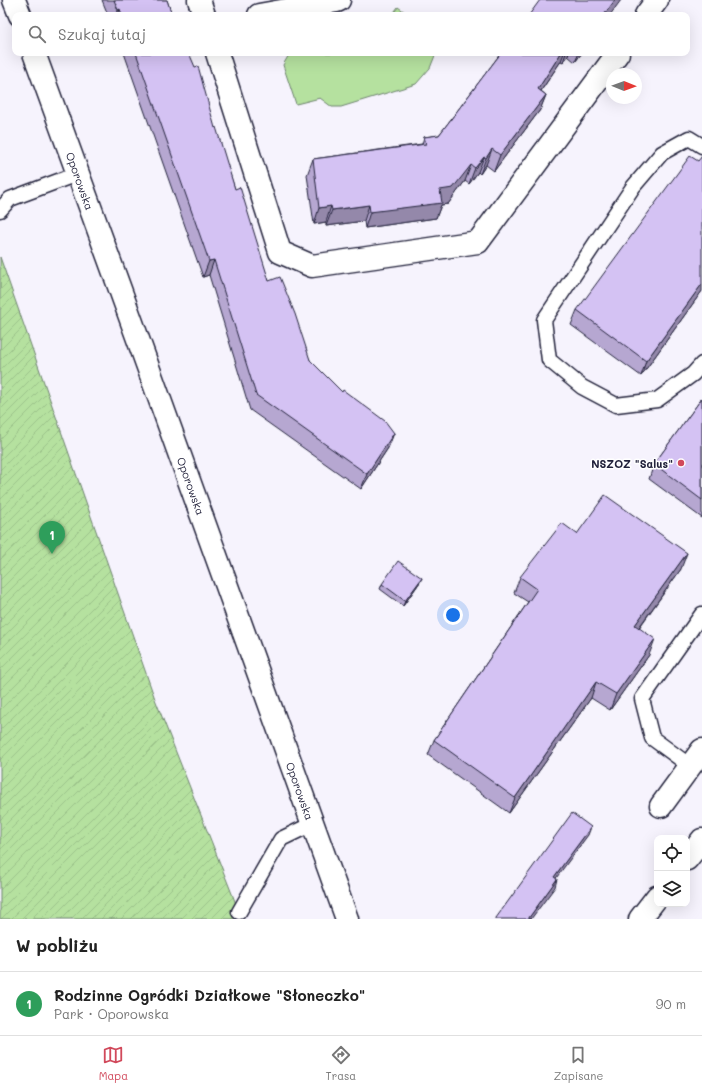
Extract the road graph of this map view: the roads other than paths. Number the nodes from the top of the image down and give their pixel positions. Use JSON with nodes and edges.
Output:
{"nodes":[{"id":1,"x":14,"y":0,"type":"edge"},
{"id":2,"x":199,"y":0,"type":"edge"},
{"id":3,"x":339,"y":0,"type":"edge"},
{"id":4,"x":657,"y":0,"type":"edge"},
{"id":5,"x":19,"y":12,"type":"edge"},
{"id":6,"x":203,"y":12,"type":"edge"},
{"id":7,"x":276,"y":12,"type":"edge"},
{"id":8,"x":648,"y":12,"type":"edge"},
{"id":9,"x":35,"y":56,"type":"edge"},
{"id":10,"x":218,"y":56,"type":"edge"},
{"id":11,"x":616,"y":56,"type":"edge"},
{"id":12,"x":702,"y":146,"type":"edge"},
{"id":13,"x":77,"y":174,"type":"junction"},
{"id":14,"x":0,"y":210,"type":"edge"},
{"id":15,"x":702,"y":364,"type":"edge"},
{"id":16,"x":702,"y":614,"type":"edge"},
{"id":17,"x":696,"y":758,"type":"edge"},
{"id":18,"x":661,"y":806,"type":"dead end"},
{"id":19,"x":312,"y":824,"type":"junction"},
{"id":20,"x":702,"y":840,"type":"edge"},
{"id":21,"x":690,"y":855,"type":"edge"},
{"id":22,"x":654,"y":901,"type":"edge"},
{"id":23,"x":239,"y":912,"type":"dead end"},
{"id":24,"x":347,"y":919,"type":"edge"},
{"id":25,"x":640,"y":919,"type":"edge"}],
"edges":[{"from":1,"to":5,"type":"street"},
{"from":2,"to":6,"type":"street"},
{"from":3,"to":7,"type":"street"},
{"from":4,"to":8,"type":"street"},
{"from":9,"to":13,"type":"street","name":"Oporowska"},
{"from":10,"to":11,"type":"street"},
{"from":12,"to":15,"type":"lane"},
{"from":13,"to":14,"type":"lane"},
{"from":13,"to":19,"type":"street","name":"Oporowska"},
{"from":16,"to":17,"type":"lane"},
{"from":17,"to":18,"type":"street"},
{"from":19,"to":23,"type":"lane"},
{"from":19,"to":24,"type":"street","name":"Oporowska"},
{"from":20,"to":21,"type":"street"},
{"from":22,"to":25,"type":"street"}]}
